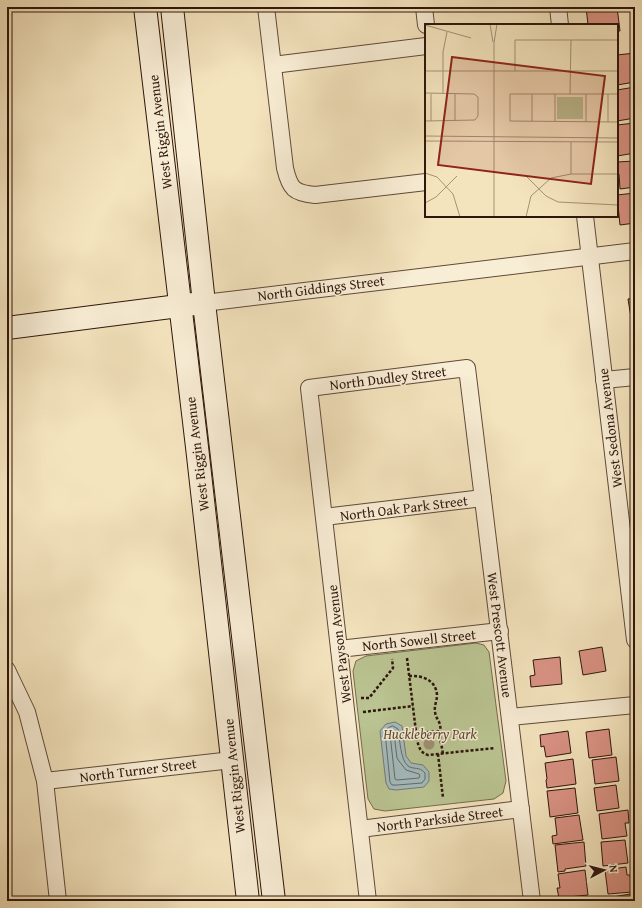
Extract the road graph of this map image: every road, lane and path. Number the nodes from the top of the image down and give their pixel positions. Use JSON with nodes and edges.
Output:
{"nodes":[{"id":1,"x":145,"y":7,"type":"edge"},
{"id":2,"x":172,"y":7,"type":"edge"},
{"id":3,"x":266,"y":7,"type":"edge"},
{"id":4,"x":424,"y":7,"type":"edge"},
{"id":5,"x":558,"y":7,"type":"edge"},
{"id":6,"x":426,"y":24,"type":"edge"},
{"id":7,"x":560,"y":24,"type":"edge"},
{"id":8,"x":425,"y":46,"type":"edge"},
{"id":9,"x":273,"y":66,"type":"junction"},
{"id":10,"x":425,"y":182,"type":"edge"},
{"id":11,"x":585,"y":217,"type":"edge"},
{"id":12,"x":635,"y":251,"type":"edge"},
{"id":13,"x":590,"y":256,"type":"junction"},
{"id":14,"x":204,"y":302,"type":"junction"},
{"id":15,"x":180,"y":305,"type":"junction"},
{"id":16,"x":7,"y":328,"type":"edge"},
{"id":17,"x":467,"y":368,"type":"joint"},
{"id":18,"x":635,"y":377,"type":"edge"},
{"id":19,"x":604,"y":380,"type":"junction"},
{"id":20,"x":309,"y":388,"type":"joint"},
{"id":21,"x":483,"y":498,"type":"junction"},
{"id":22,"x":324,"y":517,"type":"junction"},
{"id":23,"x":500,"y":631,"type":"junction"},
{"id":24,"x":635,"y":640,"type":"edge"},
{"id":25,"x":339,"y":649,"type":"junction"},
{"id":26,"x":407,"y":658,"type":"dead end"},
{"id":27,"x":392,"y":659,"type":"dead end"},
{"id":28,"x":7,"y":670,"type":"edge"},
{"id":29,"x":409,"y":676,"type":"junction"},
{"id":30,"x":361,"y":698,"type":"dead end"},
{"id":31,"x":635,"y":705,"type":"edge"},
{"id":32,"x":413,"y":706,"type":"junction"},
{"id":33,"x":363,"y":712,"type":"dead end"},
{"id":34,"x":510,"y":717,"type":"junction"},
{"id":35,"x":441,"y":730,"type":"junction"},
{"id":36,"x":416,"y":733,"type":"junction"},
{"id":37,"x":495,"y":748,"type":"dead end"},
{"id":38,"x":438,"y":754,"type":"junction"},
{"id":39,"x":442,"y":754,"type":"junction"},
{"id":40,"x":232,"y":760,"type":"junction"},
{"id":41,"x":44,"y":781,"type":"junction"},
{"id":42,"x":443,"y":798,"type":"dead end"},
{"id":43,"x":521,"y":809,"type":"junction"},
{"id":44,"x":360,"y":828,"type":"junction"},
{"id":45,"x":58,"y":901,"type":"edge"},
{"id":46,"x":248,"y":901,"type":"edge"},
{"id":47,"x":274,"y":901,"type":"edge"},
{"id":48,"x":368,"y":901,"type":"edge"},
{"id":49,"x":532,"y":901,"type":"edge"}],
"edges":[{"from":1,"to":15,"type":"main road","name":"West Riggin Avenue"},
{"from":2,"to":14,"type":"main road","name":"West Riggin Avenue"},
{"from":3,"to":9,"type":"street"},
{"from":4,"to":6,"type":"street"},
{"from":5,"to":7,"type":"street"},
{"from":8,"to":9,"type":"street"},
{"from":9,"to":10,"type":"street"},
{"from":11,"to":13,"type":"street","name":"West Sedona Avenue"},
{"from":12,"to":13,"type":"street","name":"North Giddings Street"},
{"from":13,"to":14,"type":"street","name":"North Giddings Street"},
{"from":13,"to":19,"type":"street","name":"West Sedona Avenue"},
{"from":14,"to":15,"type":"main road","name":"North Giddings Street"},
{"from":14,"to":47,"type":"main road","name":"West Riggin Avenue"},
{"from":15,"to":16,"type":"main road","name":"North Giddings Street"},
{"from":15,"to":40,"type":"main road","name":"West Riggin Avenue"},
{"from":17,"to":20,"type":"street","name":"North Dudley Street"},
{"from":17,"to":21,"type":"street","name":"West Prescott Avenue"},
{"from":18,"to":19,"type":"street"},
{"from":19,"to":24,"type":"street","name":"West Sedona Avenue"},
{"from":20,"to":22,"type":"street","name":"West Payson Avenue"},
{"from":21,"to":22,"type":"street","name":"North Oak Park Street"},
{"from":21,"to":23,"type":"street","name":"West Prescott Avenue"},
{"from":22,"to":25,"type":"street","name":"West Payson Avenue"},
{"from":23,"to":25,"type":"street","name":"North Sowell Street"},
{"from":23,"to":34,"type":"street","name":"West Prescott Avenue"},
{"from":25,"to":44,"type":"street","name":"West Payson Avenue"},
{"from":26,"to":29,"type":"path"},
{"from":27,"to":30,"type":"path"},
{"from":28,"to":41,"type":"street"},
{"from":29,"to":32,"type":"path"},
{"from":29,"to":35,"type":"path"},
{"from":31,"to":34,"type":"street"},
{"from":32,"to":33,"type":"path"},
{"from":32,"to":36,"type":"path"},
{"from":34,"to":43,"type":"street","name":"West Prescott Avenue"},
{"from":35,"to":36,"type":"path"},
{"from":35,"to":39,"type":"path"},
{"from":36,"to":38,"type":"path"},
{"from":37,"to":39,"type":"path"},
{"from":38,"to":39,"type":"path"},
{"from":38,"to":42,"type":"path"},
{"from":40,"to":41,"type":"street","name":"North Turner Street"},
{"from":40,"to":46,"type":"main road","name":"West Riggin Avenue"},
{"from":41,"to":45,"type":"street"},
{"from":43,"to":44,"type":"street","name":"North Parkside Street"},
{"from":43,"to":49,"type":"street","name":"West Prescott Avenue"},
{"from":44,"to":48,"type":"street","name":"West Payson Avenue"}]}
